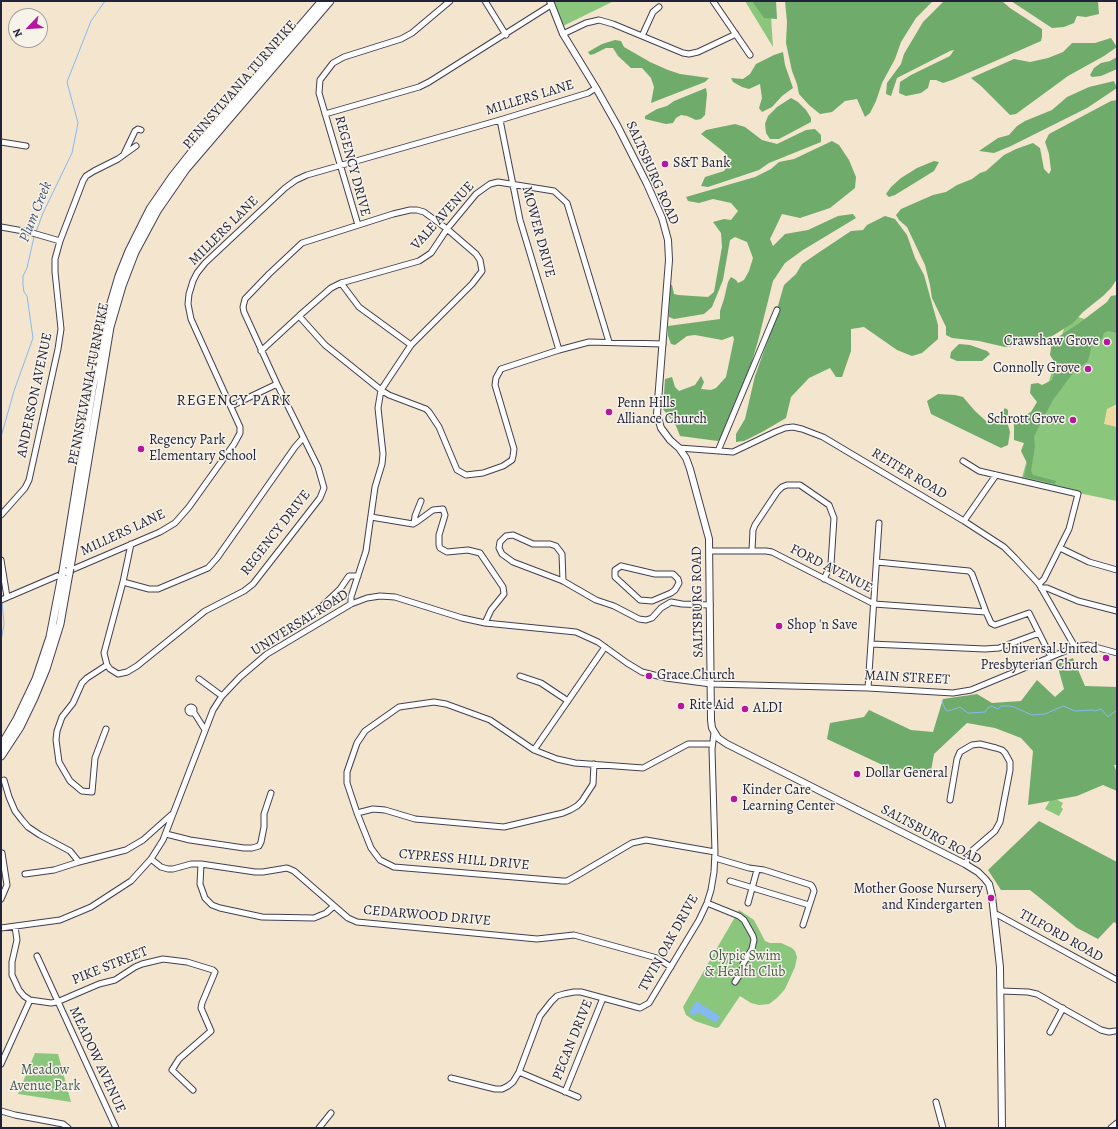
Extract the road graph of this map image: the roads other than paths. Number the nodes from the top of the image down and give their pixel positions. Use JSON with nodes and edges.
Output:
{"nodes":[{"id":1,"x":322,"y":1,"type":"edge"},
{"id":2,"x":330,"y":1,"type":"edge"},
{"id":3,"x":450,"y":1,"type":"edge"},
{"id":4,"x":485,"y":1,"type":"edge"},
{"id":5,"x":713,"y":1,"type":"edge"},
{"id":6,"x":551,"y":3,"type":"edge"},
{"id":7,"x":659,"y":7,"type":"dead end"},
{"id":8,"x":563,"y":34,"type":"junction"},
{"id":9,"x":736,"y":34,"type":"junction"},
{"id":10,"x":506,"y":35,"type":"junction"},
{"id":11,"x":642,"y":36,"type":"junction"},
{"id":12,"x":750,"y":55,"type":"dead end"},
{"id":13,"x":596,"y":88,"type":"junction"},
{"id":14,"x":325,"y":114,"type":"junction"},
{"id":15,"x":500,"y":120,"type":"junction"},
{"id":16,"x":141,"y":130,"type":"dead end"},
{"id":17,"x":1,"y":142,"type":"edge"},
{"id":18,"x":26,"y":146,"type":"dead end"},
{"id":19,"x":136,"y":146,"type":"dead end"},
{"id":20,"x":123,"y":155,"type":"junction"},
{"id":21,"x":340,"y":166,"type":"junction"},
{"id":22,"x":513,"y":184,"type":"junction"},
{"id":23,"x":358,"y":225,"type":"junction"},
{"id":24,"x":1,"y":227,"type":"edge"},
{"id":25,"x":447,"y":229,"type":"junction"},
{"id":26,"x":60,"y":240,"type":"junction"},
{"id":27,"x":341,"y":283,"type":"junction"},
{"id":28,"x":777,"y":310,"type":"dead end"},
{"id":29,"x":299,"y":316,"type":"junction"},
{"id":30,"x":609,"y":342,"type":"junction"},
{"id":31,"x":663,"y":344,"type":"junction"},
{"id":32,"x":411,"y":346,"type":"junction"},
{"id":33,"x":559,"y":350,"type":"junction"},
{"id":34,"x":262,"y":351,"type":"junction"},
{"id":35,"x":277,"y":384,"type":"junction"},
{"id":36,"x":381,"y":390,"type":"junction"},
{"id":37,"x":231,"y":406,"type":"junction"},
{"id":38,"x":303,"y":438,"type":"junction"},
{"id":39,"x":680,"y":448,"type":"junction"},
{"id":40,"x":718,"y":451,"type":"junction"},
{"id":41,"x":963,"y":461,"type":"dead end"},
{"id":42,"x":996,"y":475,"type":"junction"},
{"id":43,"x":420,"y":502,"type":"dead end"},
{"id":44,"x":1,"y":515,"type":"edge"},
{"id":45,"x":371,"y":517,"type":"junction"},
{"id":46,"x":964,"y":522,"type":"junction"},
{"id":47,"x":414,"y":523,"type":"junction"},
{"id":48,"x":879,"y":523,"type":"dead end"},
{"id":49,"x":131,"y":544,"type":"junction"},
{"id":50,"x":1060,"y":548,"type":"junction"},
{"id":51,"x":710,"y":551,"type":"junction"},
{"id":52,"x":752,"y":551,"type":"junction"},
{"id":53,"x":1,"y":560,"type":"edge"},
{"id":54,"x":877,"y":562,"type":"junction"},
{"id":55,"x":1117,"y":570,"type":"edge"},
{"id":56,"x":66,"y":572,"type":"junction"},
{"id":57,"x":562,"y":572,"type":"junction"},
{"id":58,"x":358,"y":576,"type":"junction"},
{"id":59,"x":554,"y":578,"type":"junction"},
{"id":60,"x":824,"y":579,"type":"junction"},
{"id":61,"x":563,"y":581,"type":"junction"},
{"id":62,"x":124,"y":582,"type":"junction"},
{"id":63,"x":1040,"y":586,"type":"junction"},
{"id":64,"x":671,"y":593,"type":"junction"},
{"id":65,"x":4,"y":598,"type":"edge"},
{"id":66,"x":673,"y":602,"type":"junction"},
{"id":67,"x":351,"y":604,"type":"junction"},
{"id":68,"x":874,"y":604,"type":"junction"},
{"id":69,"x":710,"y":605,"type":"junction"},
{"id":70,"x":1117,"y":611,"type":"edge"},
{"id":71,"x":986,"y":612,"type":"junction"},
{"id":72,"x":299,"y":622,"type":"dead end"},
{"id":73,"x":485,"y":623,"type":"junction"},
{"id":74,"x":1040,"y":633,"type":"junction"},
{"id":75,"x":870,"y":644,"type":"junction"},
{"id":76,"x":605,"y":647,"type":"junction"},
{"id":77,"x":1075,"y":647,"type":"junction"},
{"id":78,"x":1117,"y":652,"type":"edge"},
{"id":79,"x":1051,"y":657,"type":"junction"},
{"id":80,"x":107,"y":665,"type":"junction"},
{"id":81,"x":520,"y":676,"type":"dead end"},
{"id":82,"x":199,"y":679,"type":"dead end"},
{"id":83,"x":711,"y":684,"type":"junction"},
{"id":84,"x":868,"y":688,"type":"junction"},
{"id":85,"x":222,"y":696,"type":"junction"},
{"id":86,"x":568,"y":701,"type":"junction"},
{"id":87,"x":193,"y":711,"type":"dead end"},
{"id":88,"x":106,"y":729,"type":"dead end"},
{"id":89,"x":205,"y":730,"type":"junction"},
{"id":90,"x":714,"y":733,"type":"junction"},
{"id":91,"x":712,"y":744,"type":"junction"},
{"id":92,"x":1,"y":746,"type":"edge"},
{"id":93,"x":534,"y":750,"type":"junction"},
{"id":94,"x":1,"y":756,"type":"edge"},
{"id":95,"x":594,"y":764,"type":"junction"},
{"id":96,"x":4,"y":780,"type":"dead end"},
{"id":97,"x":271,"y":793,"type":"dead end"},
{"id":98,"x":950,"y":800,"type":"dead end"},
{"id":99,"x":357,"y":813,"type":"junction"},
{"id":100,"x":172,"y":815,"type":"junction"},
{"id":101,"x":166,"y":834,"type":"junction"},
{"id":102,"x":2,"y":853,"type":"edge"},
{"id":103,"x":715,"y":855,"type":"junction"},
{"id":104,"x":151,"y":859,"type":"junction"},
{"id":105,"x":79,"y":862,"type":"junction"},
{"id":106,"x":201,"y":864,"type":"junction"},
{"id":107,"x":965,"y":864,"type":"junction"},
{"id":108,"x":757,"y":870,"type":"junction"},
{"id":109,"x":25,"y":874,"type":"dead end"},
{"id":110,"x":730,"y":881,"type":"dead end"},
{"id":111,"x":752,"y":888,"type":"junction"},
{"id":112,"x":1,"y":899,"type":"edge"},
{"id":113,"x":748,"y":902,"type":"dead end"},
{"id":114,"x":707,"y":903,"type":"junction"},
{"id":115,"x":809,"y":905,"type":"junction"},
{"id":116,"x":334,"y":906,"type":"junction"},
{"id":117,"x":994,"y":914,"type":"junction"},
{"id":118,"x":803,"y":925,"type":"dead end"},
{"id":119,"x":15,"y":927,"type":"junction"},
{"id":120,"x":1,"y":928,"type":"edge"},
{"id":121,"x":36,"y":956,"type":"dead end"},
{"id":122,"x":671,"y":967,"type":"junction"},
{"id":123,"x":1117,"y":980,"type":"edge"},
{"id":124,"x":735,"y":982,"type":"dead end"},
{"id":125,"x":1001,"y":991,"type":"junction"},
{"id":126,"x":603,"y":998,"type":"junction"},
{"id":127,"x":30,"y":1000,"type":"junction"},
{"id":128,"x":57,"y":1002,"type":"junction"},
{"id":129,"x":1063,"y":1008,"type":"junction"},
{"id":130,"x":1115,"y":1031,"type":"dead end"},
{"id":131,"x":1050,"y":1032,"type":"dead end"},
{"id":132,"x":1,"y":1064,"type":"edge"},
{"id":133,"x":519,"y":1072,"type":"junction"},
{"id":134,"x":451,"y":1078,"type":"dead end"},
{"id":135,"x":193,"y":1090,"type":"dead end"},
{"id":136,"x":564,"y":1092,"type":"junction"},
{"id":137,"x":578,"y":1097,"type":"dead end"},
{"id":138,"x":936,"y":1102,"type":"dead end"},
{"id":139,"x":1,"y":1111,"type":"edge"},
{"id":140,"x":331,"y":1112,"type":"dead end"},
{"id":141,"x":1117,"y":1123,"type":"edge"},
{"id":142,"x":68,"y":1128,"type":"edge"},
{"id":143,"x":116,"y":1128,"type":"edge"},
{"id":144,"x":319,"y":1128,"type":"edge"},
{"id":145,"x":943,"y":1128,"type":"edge"},
{"id":146,"x":1002,"y":1128,"type":"edge"},
{"id":147,"x":1111,"y":1128,"type":"edge"}],
"edges":[{"from":1,"to":56,"type":"highway","name":"PENNSYLVANIA TURNPIKE"},
{"from":2,"to":56,"type":"highway","name":"PENNSYLVANIA TURNPIKE"},
{"from":3,"to":14,"type":"street","name":"REGENCY DRIVE"},
{"from":4,"to":10,"type":"street"},
{"from":5,"to":9,"type":"street"},
{"from":6,"to":8,"type":"main road","name":"SALTSBURG ROAD"},
{"from":6,"to":10,"type":"street"},
{"from":7,"to":11,"type":"street"},
{"from":8,"to":11,"type":"street"},
{"from":8,"to":13,"type":"main road","name":"SALTSBURG ROAD"},
{"from":9,"to":11,"type":"street"},
{"from":9,"to":12,"type":"street"},
{"from":10,"to":14,"type":"street"},
{"from":13,"to":15,"type":"street","name":"MILLERS LANE"},
{"from":13,"to":31,"type":"main road","name":"SALTSBURG ROAD"},
{"from":14,"to":21,"type":"street","name":"REGENCY DRIVE"},
{"from":15,"to":21,"type":"street","name":"MILLERS LANE"},
{"from":15,"to":22,"type":"street","name":"MOWER DRIVE"},
{"from":16,"to":20,"type":"street"},
{"from":17,"to":18,"type":"street"},
{"from":19,"to":20,"type":"street","name":"ANDERSON AVENUE"},
{"from":20,"to":26,"type":"street","name":"ANDERSON AVENUE"},
{"from":21,"to":23,"type":"street","name":"REGENCY DRIVE"},
{"from":21,"to":37,"type":"street","name":"MILLERS LANE"},
{"from":22,"to":25,"type":"street","name":"VALE AVENUE"},
{"from":22,"to":30,"type":"street","name":"VALE AVENUE"},
{"from":22,"to":33,"type":"street","name":"MOWER DRIVE"},
{"from":23,"to":25,"type":"street"},
{"from":23,"to":34,"type":"street","name":"REGENCY DRIVE"},
{"from":24,"to":26,"type":"street"},
{"from":25,"to":27,"type":"street","name":"VALE AVENUE"},
{"from":25,"to":32,"type":"street"},
{"from":26,"to":44,"type":"street","name":"ANDERSON AVENUE"},
{"from":27,"to":29,"type":"street","name":"VALE AVENUE"},
{"from":27,"to":32,"type":"street"},
{"from":28,"to":40,"type":"street"},
{"from":29,"to":34,"type":"street","name":"VALE AVENUE"},
{"from":29,"to":36,"type":"street"},
{"from":30,"to":31,"type":"street"},
{"from":30,"to":33,"type":"street"},
{"from":31,"to":39,"type":"main road","name":"SALTSBURG ROAD"},
{"from":32,"to":36,"type":"street"},
{"from":33,"to":36,"type":"street"},
{"from":34,"to":35,"type":"street","name":"REGENCY DRIVE"},
{"from":35,"to":37,"type":"street"},
{"from":35,"to":38,"type":"street","name":"REGENCY DRIVE"},
{"from":36,"to":45,"type":"street"},
{"from":37,"to":49,"type":"street","name":"MILLERS LANE"},
{"from":38,"to":62,"type":"street"},
{"from":38,"to":80,"type":"street","name":"REGENCY DRIVE"},
{"from":39,"to":40,"type":"street","name":"REITER ROAD"},
{"from":39,"to":51,"type":"main road","name":"SALTSBURG ROAD"},
{"from":40,"to":46,"type":"street","name":"REITER ROAD"},
{"from":41,"to":42,"type":"street"},
{"from":42,"to":46,"type":"street"},
{"from":42,"to":50,"type":"street"},
{"from":43,"to":47,"type":"street"},
{"from":45,"to":47,"type":"street"},
{"from":45,"to":58,"type":"street"},
{"from":46,"to":63,"type":"street","name":"REITER ROAD"},
{"from":47,"to":73,"type":"street"},
{"from":48,"to":54,"type":"street"},
{"from":49,"to":62,"type":"street"},
{"from":49,"to":65,"type":"street","name":"MILLERS LANE"},
{"from":50,"to":55,"type":"street"},
{"from":50,"to":63,"type":"street"},
{"from":51,"to":52,"type":"street","name":"FORD AVENUE"},
{"from":51,"to":69,"type":"main road","name":"SALTSBURG ROAD"},
{"from":52,"to":60,"type":"street","name":"FORD AVENUE"},
{"from":52,"to":60,"type":"street"},
{"from":53,"to":65,"type":"street"},
{"from":54,"to":68,"type":"street"},
{"from":54,"to":71,"type":"street"},
{"from":56,"to":92,"type":"highway","name":"PENNSYLVANIA TURNPIKE"},
{"from":56,"to":94,"type":"highway","name":"PENNSYLVANIA TURNPIKE"},
{"from":57,"to":59,"type":"street"},
{"from":57,"to":59,"type":"street"},
{"from":57,"to":61,"type":"street"},
{"from":58,"to":67,"type":"street"},
{"from":58,"to":72,"type":"street"},
{"from":59,"to":61,"type":"street"},
{"from":60,"to":68,"type":"street","name":"FORD AVENUE"},
{"from":61,"to":66,"type":"street"},
{"from":62,"to":80,"type":"street"},
{"from":63,"to":70,"type":"street"},
{"from":63,"to":77,"type":"street","name":"REITER ROAD"},
{"from":64,"to":64,"type":"street"},
{"from":64,"to":66,"type":"street"},
{"from":66,"to":69,"type":"street"},
{"from":67,"to":73,"type":"street","name":"UNIVERSAL ROAD"},
{"from":67,"to":85,"type":"street","name":"UNIVERSAL ROAD"},
{"from":68,"to":71,"type":"street","name":"FORD AVENUE"},
{"from":68,"to":75,"type":"street"},
{"from":69,"to":83,"type":"main road","name":"SALTSBURG ROAD"},
{"from":71,"to":74,"type":"street"},
{"from":73,"to":76,"type":"street","name":"UNIVERSAL ROAD"},
{"from":74,"to":75,"type":"street"},
{"from":74,"to":79,"type":"street"},
{"from":75,"to":84,"type":"street"},
{"from":76,"to":83,"type":"street","name":"UNIVERSAL ROAD"},
{"from":76,"to":86,"type":"street"},
{"from":77,"to":78,"type":"street","name":"MAIN STREET"},
{"from":77,"to":79,"type":"street","name":"MAIN STREET"},
{"from":79,"to":84,"type":"street","name":"MAIN STREET"},
{"from":80,"to":88,"type":"street"},
{"from":81,"to":86,"type":"street"},
{"from":82,"to":85,"type":"street"},
{"from":83,"to":84,"type":"street","name":"MAIN STREET"},
{"from":83,"to":90,"type":"main road","name":"SALTSBURG ROAD"},
{"from":85,"to":89,"type":"street","name":"UNIVERSAL ROAD"},
{"from":86,"to":93,"type":"street"},
{"from":87,"to":89,"type":"street"},
{"from":89,"to":100,"type":"street","name":"UNIVERSAL ROAD"},
{"from":90,"to":91,"type":"street","name":"TWIN OAK DRIVE"},
{"from":90,"to":107,"type":"main road","name":"SALTSBURG ROAD"},
{"from":91,"to":95,"type":"street","name":"CYPRESS HILL DRIVE"},
{"from":91,"to":103,"type":"street","name":"TWIN OAK DRIVE"},
{"from":93,"to":95,"type":"street","name":"CYPRESS HILL DRIVE"},
{"from":93,"to":99,"type":"street","name":"CYPRESS HILL DRIVE"},
{"from":95,"to":99,"type":"street"},
{"from":96,"to":105,"type":"street"},
{"from":97,"to":101,"type":"street"},
{"from":98,"to":107,"type":"street"},
{"from":99,"to":103,"type":"street","name":"CYPRESS HILL DRIVE"},
{"from":100,"to":101,"type":"street","name":"UNIVERSAL ROAD"},
{"from":100,"to":105,"type":"street"},
{"from":101,"to":104,"type":"street","name":"UNIVERSAL ROAD"},
{"from":102,"to":112,"type":"street"},
{"from":103,"to":108,"type":"street","name":"CYPRESS HILL DRIVE"},
{"from":103,"to":114,"type":"street","name":"TWIN OAK DRIVE"},
{"from":104,"to":106,"type":"street","name":"CEDARWOOD DRIVE"},
{"from":104,"to":119,"type":"street","name":"UNIVERSAL ROAD"},
{"from":105,"to":109,"type":"street"},
{"from":106,"to":116,"type":"street","name":"CEDARWOOD DRIVE"},
{"from":106,"to":116,"type":"street"},
{"from":107,"to":117,"type":"main road","name":"SALTSBURG ROAD"},
{"from":108,"to":111,"type":"street"},
{"from":108,"to":115,"type":"street","name":"CYPRESS HILL DRIVE"},
{"from":110,"to":111,"type":"street"},
{"from":111,"to":113,"type":"street"},
{"from":111,"to":115,"type":"street"},
{"from":114,"to":122,"type":"street","name":"TWIN OAK DRIVE"},
{"from":114,"to":124,"type":"street"},
{"from":115,"to":118,"type":"street","name":"CYPRESS HILL DRIVE"},
{"from":116,"to":122,"type":"street","name":"CEDARWOOD DRIVE"},
{"from":117,"to":123,"type":"street","name":"TILFORD ROAD"},
{"from":117,"to":125,"type":"main road","name":"SALTSBURG ROAD"},
{"from":119,"to":120,"type":"street","name":"UNIVERSAL ROAD"},
{"from":119,"to":127,"type":"street"},
{"from":121,"to":128,"type":"street","name":"MEADOW AVENUE"},
{"from":122,"to":126,"type":"street","name":"TWIN OAK DRIVE"},
{"from":125,"to":129,"type":"street"},
{"from":125,"to":146,"type":"main road","name":"SALTSBURG ROAD"},
{"from":126,"to":133,"type":"street","name":"TWIN OAK DRIVE"},
{"from":126,"to":136,"type":"street","name":"PECAN DRIVE"},
{"from":127,"to":128,"type":"street","name":"MEADOW AVENUE"},
{"from":127,"to":132,"type":"street"},
{"from":128,"to":135,"type":"street","name":"PIKE STREET"},
{"from":128,"to":143,"type":"street","name":"MEADOW AVENUE"},
{"from":129,"to":130,"type":"street"},
{"from":129,"to":131,"type":"street"},
{"from":133,"to":134,"type":"street","name":"TWIN OAK DRIVE"},
{"from":133,"to":136,"type":"street"},
{"from":136,"to":137,"type":"street"},
{"from":138,"to":145,"type":"street"},
{"from":139,"to":142,"type":"street"},
{"from":140,"to":144,"type":"street"},
{"from":141,"to":147,"type":"street"}]}
